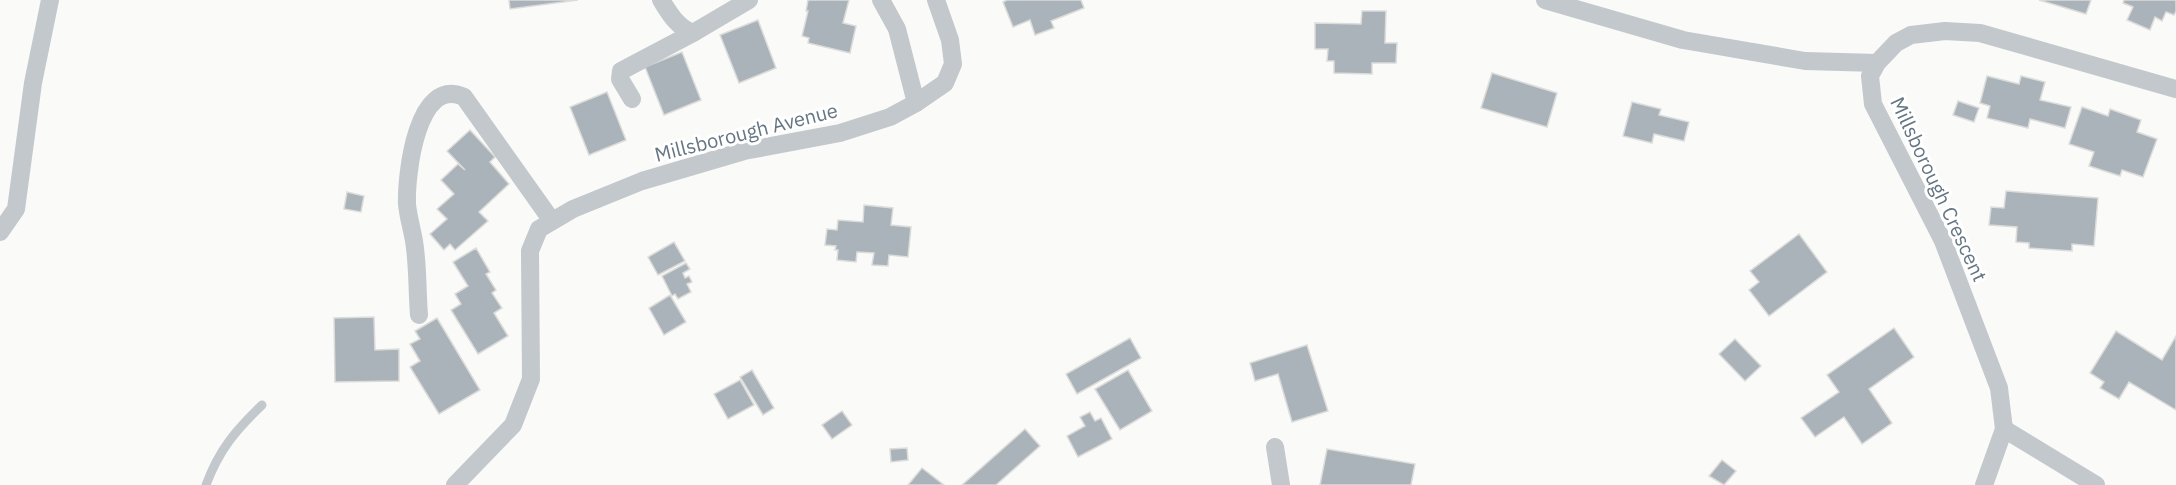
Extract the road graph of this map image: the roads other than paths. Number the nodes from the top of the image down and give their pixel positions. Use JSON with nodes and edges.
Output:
{"nodes":[{"id":1,"x":50,"y":0,"type":"edge"},
{"id":2,"x":661,"y":0,"type":"edge"},
{"id":3,"x":749,"y":0,"type":"edge"},
{"id":4,"x":881,"y":0,"type":"edge"},
{"id":5,"x":936,"y":0,"type":"edge"},
{"id":6,"x":1545,"y":0,"type":"edge"},
{"id":7,"x":693,"y":33,"type":"junction"},
{"id":8,"x":1877,"y":63,"type":"junction"},
{"id":9,"x":2176,"y":89,"type":"edge"},
{"id":10,"x":632,"y":99,"type":"dead end"},
{"id":11,"x":916,"y":103,"type":"junction"},
{"id":12,"x":552,"y":221,"type":"junction"},
{"id":13,"x":0,"y":232,"type":"edge"},
{"id":14,"x":419,"y":315,"type":"dead end"},
{"id":15,"x":262,"y":405,"type":"dead end"},
{"id":16,"x":2004,"y":429,"type":"junction"},
{"id":17,"x":1275,"y":447,"type":"dead end"},
{"id":18,"x":206,"y":485,"type":"edge"},
{"id":19,"x":455,"y":485,"type":"edge"},
{"id":20,"x":1281,"y":485,"type":"edge"},
{"id":21,"x":1984,"y":485,"type":"edge"},
{"id":22,"x":2096,"y":485,"type":"edge"}],
"edges":[{"from":1,"to":13,"type":"street"},
{"from":2,"to":7,"type":"street"},
{"from":3,"to":7,"type":"street"},
{"from":4,"to":11,"type":"street"},
{"from":5,"to":11,"type":"street","name":"Millsborough Avenue"},
{"from":6,"to":8,"type":"street"},
{"from":7,"to":10,"type":"street"},
{"from":8,"to":9,"type":"street"},
{"from":8,"to":16,"type":"street","name":"Millsborough Crescent"},
{"from":11,"to":12,"type":"street","name":"Millsborough Avenue"},
{"from":12,"to":14,"type":"street"},
{"from":12,"to":19,"type":"street","name":"Millsborough Avenue"},
{"from":15,"to":18,"type":"lane"},
{"from":16,"to":21,"type":"street","name":"Millsborough Crescent"},
{"from":16,"to":22,"type":"street"},
{"from":17,"to":20,"type":"street"}]}
